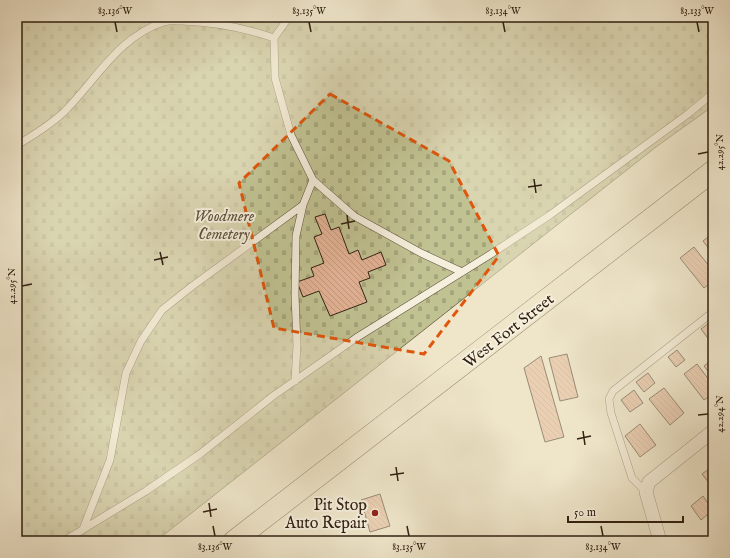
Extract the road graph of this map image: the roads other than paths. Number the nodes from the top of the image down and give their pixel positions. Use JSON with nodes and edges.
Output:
{"nodes":[{"id":1,"x":289,"y":17,"type":"edge"},
{"id":2,"x":274,"y":38,"type":"junction"},
{"id":3,"x":713,"y":93,"type":"edge"},
{"id":4,"x":17,"y":145,"type":"edge"},
{"id":5,"x":713,"y":171,"type":"edge"},
{"id":6,"x":313,"y":180,"type":"junction"},
{"id":7,"x":303,"y":205,"type":"junction"},
{"id":8,"x":462,"y":272,"type":"junction"},
{"id":9,"x":713,"y":312,"type":"edge"},
{"id":10,"x":295,"y":381,"type":"junction"},
{"id":11,"x":713,"y":431,"type":"edge"},
{"id":12,"x":646,"y":492,"type":"junction"},
{"id":13,"x":272,"y":511,"type":"junction"},
{"id":14,"x":83,"y":530,"type":"junction"},
{"id":15,"x":64,"y":541,"type":"edge"},
{"id":16,"x":234,"y":541,"type":"edge"},
{"id":17,"x":260,"y":541,"type":"edge"},
{"id":18,"x":660,"y":541,"type":"edge"}],
"edges":[{"from":1,"to":2,"type":"lane"},
{"from":2,"to":4,"type":"lane"},
{"from":2,"to":6,"type":"lane"},
{"from":3,"to":8,"type":"lane"},
{"from":5,"to":13,"type":"main road","name":"West Fort Street"},
{"from":6,"to":7,"type":"lane"},
{"from":6,"to":8,"type":"lane"},
{"from":7,"to":10,"type":"lane"},
{"from":7,"to":14,"type":"lane"},
{"from":8,"to":10,"type":"lane"},
{"from":9,"to":12,"type":"lane"},
{"from":10,"to":14,"type":"lane"},
{"from":11,"to":12,"type":"street"},
{"from":12,"to":18,"type":"street"},
{"from":13,"to":16,"type":"main road","name":"West Fort Street"},
{"from":13,"to":17,"type":"main road"},
{"from":14,"to":15,"type":"lane"}]}
